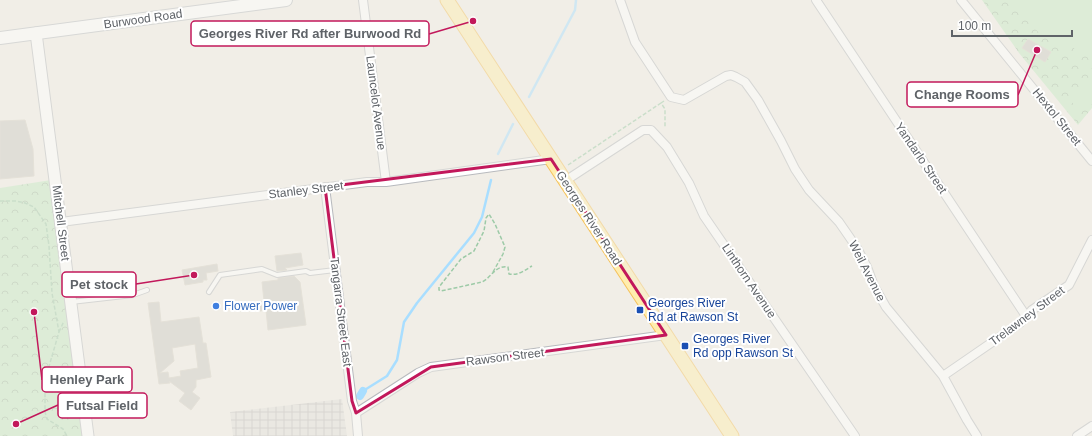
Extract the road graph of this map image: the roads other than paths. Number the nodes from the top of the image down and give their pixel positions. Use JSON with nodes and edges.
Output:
{"nodes":[{"id":1,"x":286,"y":0,"type":"edge"},
{"id":2,"x":363,"y":0,"type":"edge"},
{"id":3,"x":447,"y":0,"type":"edge"},
{"id":4,"x":620,"y":0,"type":"edge"},
{"id":5,"x":816,"y":0,"type":"edge"},
{"id":6,"x":961,"y":0,"type":"edge"},
{"id":7,"x":252,"y":2,"type":"edge"},
{"id":8,"x":36,"y":33,"type":"junction"},
{"id":9,"x":0,"y":38,"type":"edge"},
{"id":10,"x":551,"y":159,"type":"junction"},
{"id":11,"x":1092,"y":161,"type":"edge"},
{"id":12,"x":565,"y":181,"type":"junction"},
{"id":13,"x":386,"y":182,"type":"junction"},
{"id":14,"x":325,"y":188,"type":"junction"},
{"id":15,"x":61,"y":222,"type":"junction"},
{"id":16,"x":1092,"y":240,"type":"edge"},
{"id":17,"x":335,"y":270,"type":"junction"},
{"id":18,"x":147,"y":290,"type":"dead end"},
{"id":19,"x":209,"y":292,"type":"dead end"},
{"id":20,"x":71,"y":302,"type":"junction"},
{"id":21,"x":1026,"y":316,"type":"junction"},
{"id":22,"x":666,"y":335,"type":"junction"},
{"id":23,"x":943,"y":376,"type":"junction"},
{"id":24,"x":356,"y":413,"type":"junction"},
{"id":25,"x":1092,"y":426,"type":"edge"},
{"id":26,"x":88,"y":436,"type":"edge"},
{"id":27,"x":358,"y":436,"type":"edge"},
{"id":28,"x":732,"y":436,"type":"edge"},
{"id":29,"x":855,"y":436,"type":"edge"},
{"id":30,"x":977,"y":436,"type":"edge"},
{"id":31,"x":1077,"y":436,"type":"edge"}],
"edges":[{"from":1,"to":7,"type":"main road","name":"Burwood Road"},
{"from":2,"to":13,"type":"street","name":"Launcelot Avenue"},
{"from":3,"to":10,"type":"main road","name":"Georges River Road"},
{"from":4,"to":23,"type":"street","name":"Weil Avenue"},
{"from":5,"to":21,"type":"street","name":"Yandarlo Street"},
{"from":6,"to":11,"type":"street","name":"Hextol Street"},
{"from":7,"to":8,"type":"main road","name":"Burwood Road"},
{"from":8,"to":9,"type":"main road","name":"Burwood Road"},
{"from":8,"to":15,"type":"street","name":"Mitchell Street"},
{"from":10,"to":12,"type":"main road","name":"Georges River Road"},
{"from":10,"to":13,"type":"street","name":"Stanley Street"},
{"from":12,"to":22,"type":"main road","name":"Georges River Road"},
{"from":12,"to":29,"type":"street","name":"Linthorn Avenue"},
{"from":13,"to":14,"type":"street","name":"Stanley Street"},
{"from":14,"to":15,"type":"street","name":"Stanley Street"},
{"from":14,"to":17,"type":"street","name":"Tangarra Street East"},
{"from":15,"to":20,"type":"street","name":"Mitchell Street"},
{"from":16,"to":21,"type":"street","name":"Trelawney Street"},
{"from":17,"to":19,"type":"lane"},
{"from":17,"to":24,"type":"street","name":"Tangarra Street East"},
{"from":18,"to":20,"type":"lane"},
{"from":20,"to":26,"type":"street","name":"Mitchell Street"},
{"from":21,"to":23,"type":"street","name":"Trelawney Street"},
{"from":22,"to":24,"type":"street","name":"Rawson Street"},
{"from":22,"to":28,"type":"main road","name":"Georges River Road"},
{"from":23,"to":30,"type":"street","name":"Weil Avenue"},
{"from":24,"to":27,"type":"street","name":"Tangarra Street East"},
{"from":25,"to":31,"type":"street"}]}
